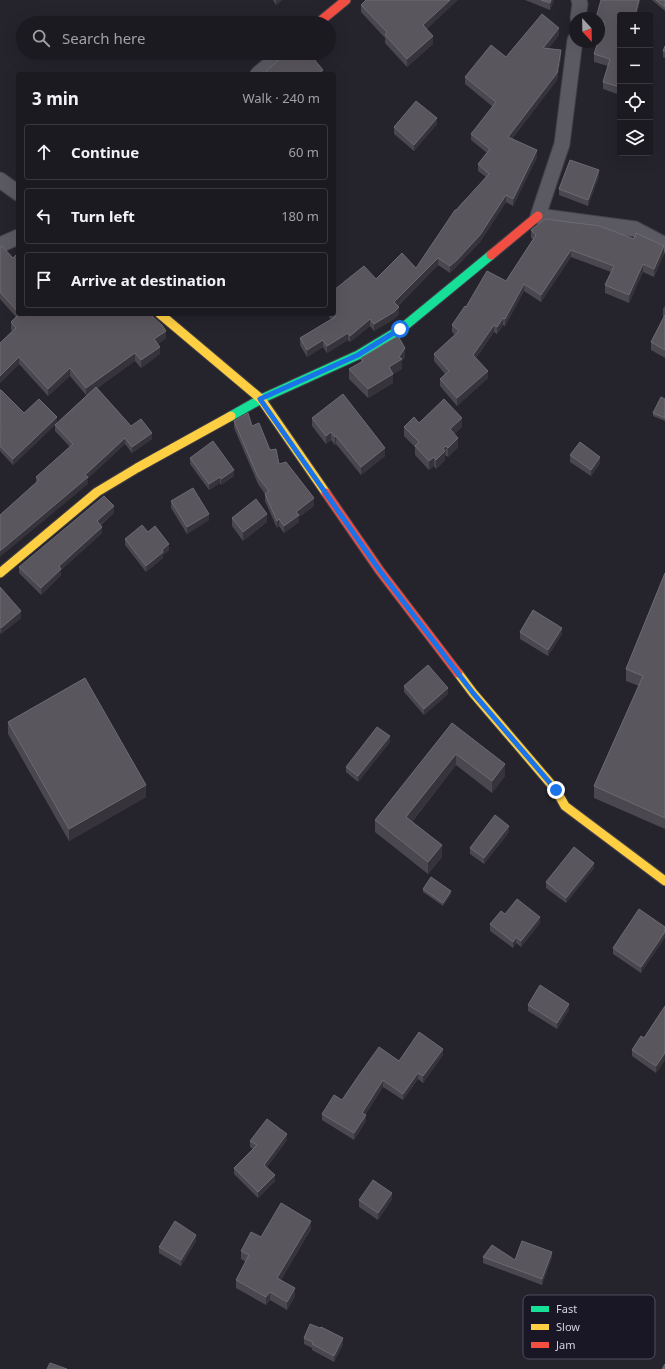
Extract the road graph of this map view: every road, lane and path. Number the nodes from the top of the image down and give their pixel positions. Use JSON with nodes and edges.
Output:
{"nodes":[{"id":1,"x":346,"y":0,"type":"edge"},
{"id":2,"x":579,"y":0,"type":"edge"},
{"id":3,"x":579,"y":12,"type":"edge"},
{"id":4,"x":327,"y":16,"type":"edge"},
{"id":5,"x":574,"y":48,"type":"edge"},
{"id":6,"x":275,"y":60,"type":"edge"},
{"id":7,"x":260,"y":72,"type":"edge"},
{"id":8,"x":0,"y":180,"type":"edge"},
{"id":9,"x":16,"y":192,"type":"edge"},
{"id":10,"x":538,"y":216,"type":"junction"},
{"id":11,"x":16,"y":238,"type":"edge"},
{"id":12,"x":0,"y":245,"type":"edge"},
{"id":13,"x":665,"y":245,"type":"edge"},
{"id":14,"x":162,"y":316,"type":"edge"},
{"id":15,"x":260,"y":399,"type":"junction"},
{"id":16,"x":0,"y":573,"type":"edge"},
{"id":17,"x":665,"y":881,"type":"edge"}],
"edges":[{"from":1,"to":4,"type":"street"},
{"from":2,"to":3,"type":"street"},
{"from":5,"to":10,"type":"street"},
{"from":6,"to":7,"type":"street"},
{"from":8,"to":9,"type":"street"},
{"from":10,"to":13,"type":"street"},
{"from":10,"to":15,"type":"street"},
{"from":11,"to":12,"type":"street"},
{"from":14,"to":15,"type":"street"},
{"from":15,"to":16,"type":"street"},
{"from":15,"to":17,"type":"street"}]}
